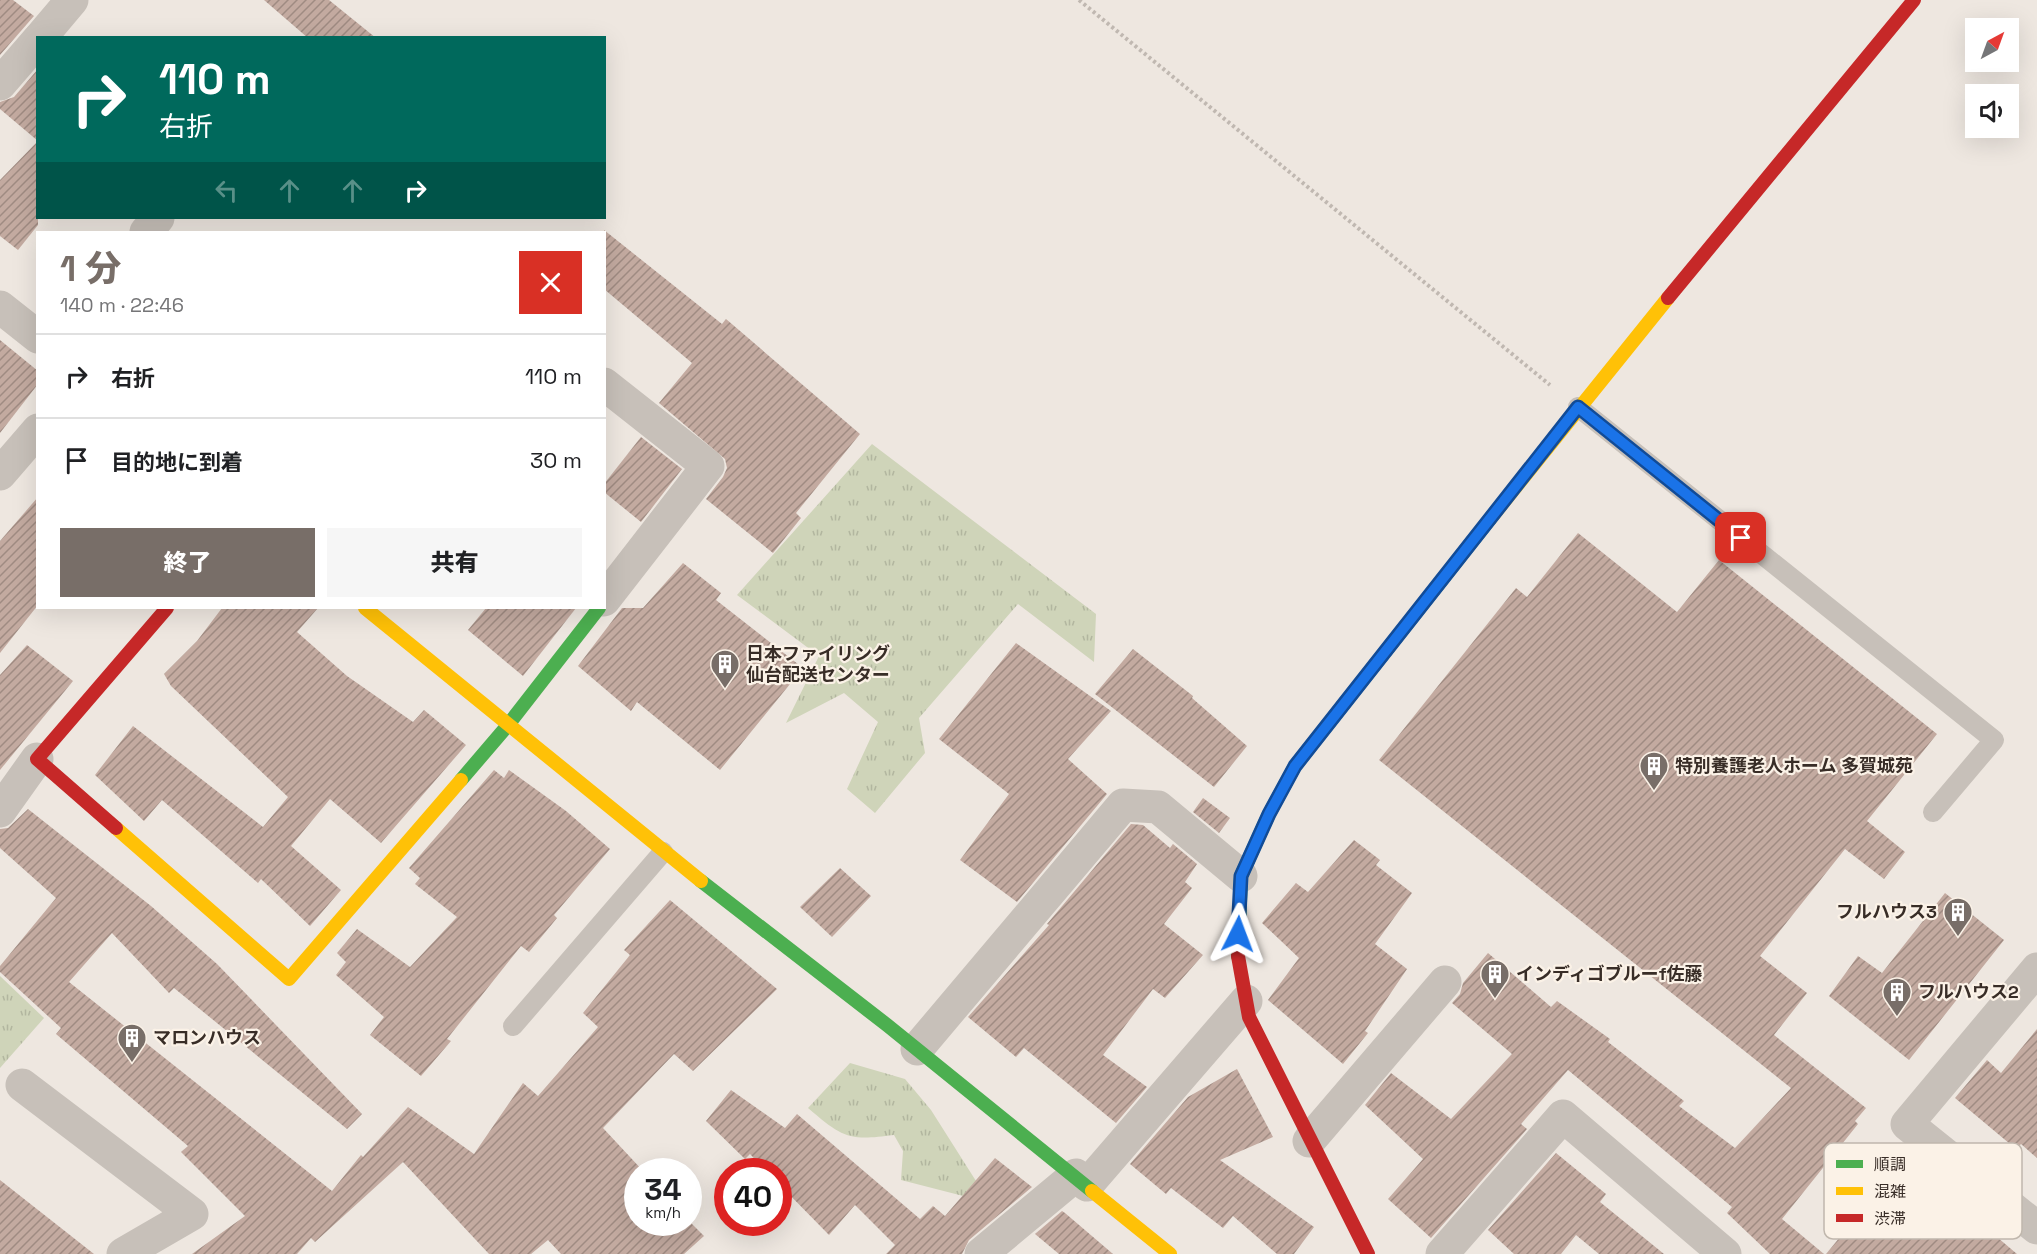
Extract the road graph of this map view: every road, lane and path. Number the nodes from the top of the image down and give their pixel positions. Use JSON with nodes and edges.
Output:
{"nodes":[{"id":1,"x":72,"y":0,"type":"edge"},
{"id":2,"x":1079,"y":0,"type":"edge"},
{"id":3,"x":1914,"y":0,"type":"edge"},
{"id":4,"x":42,"y":36,"type":"edge"},
{"id":5,"x":36,"y":42,"type":"edge"},
{"id":6,"x":0,"y":84,"type":"edge"},
{"id":7,"x":157,"y":219,"type":"edge"},
{"id":8,"x":147,"y":231,"type":"edge"},
{"id":9,"x":0,"y":306,"type":"edge"},
{"id":10,"x":36,"y":335,"type":"edge"},
{"id":11,"x":606,"y":386,"type":"edge"},
{"id":12,"x":1578,"y":407,"type":"junction"},
{"id":13,"x":36,"y":432,"type":"edge"},
{"id":14,"x":0,"y":474,"type":"edge"},
{"id":15,"x":606,"y":597,"type":"edge"},
{"id":16,"x":166,"y":609,"type":"edge"},
{"id":17,"x":366,"y":609,"type":"edge"},
{"id":18,"x":597,"y":609,"type":"edge"},
{"id":19,"x":507,"y":725,"type":"junction"},
{"id":20,"x":37,"y":759,"type":"junction"},
{"id":21,"x":0,"y":812,"type":"edge"},
{"id":22,"x":1933,"y":812,"type":"dead end"},
{"id":23,"x":663,"y":852,"type":"junction"},
{"id":24,"x":1241,"y":876,"type":"junction"},
{"id":25,"x":2037,"y":969,"type":"edge"},
{"id":26,"x":1445,"y":982,"type":"dead end"},
{"id":27,"x":1246,"y":1001,"type":"junction"},
{"id":28,"x":513,"y":1026,"type":"dead end"},
{"id":29,"x":917,"y":1049,"type":"junction"},
{"id":30,"x":22,"y":1086,"type":"dead end"},
{"id":31,"x":1309,"y":1141,"type":"junction"},
{"id":32,"x":1931,"y":1143,"type":"edge"},
{"id":33,"x":1081,"y":1180,"type":"junction"},
{"id":34,"x":2022,"y":1216,"type":"edge"},
{"id":35,"x":2037,"y":1228,"type":"edge"},
{"id":36,"x":123,"y":1254,"type":"edge"},
{"id":37,"x":981,"y":1254,"type":"edge"},
{"id":38,"x":1170,"y":1254,"type":"edge"},
{"id":39,"x":1368,"y":1254,"type":"edge"},
{"id":40,"x":1442,"y":1254,"type":"edge"},
{"id":41,"x":1725,"y":1254,"type":"edge"}],
"edges":[{"from":1,"to":4,"type":"street"},
{"from":2,"to":12,"type":"path"},
{"from":3,"to":12,"type":"street"},
{"from":5,"to":6,"type":"street"},
{"from":7,"to":8,"type":"street"},
{"from":9,"to":10,"type":"street"},
{"from":11,"to":15,"type":"street"},
{"from":12,"to":22,"type":"lane"},
{"from":12,"to":24,"type":"street"},
{"from":13,"to":14,"type":"street"},
{"from":16,"to":20,"type":"street"},
{"from":17,"to":19,"type":"street"},
{"from":18,"to":19,"type":"street"},
{"from":19,"to":20,"type":"street"},
{"from":19,"to":23,"type":"street"},
{"from":20,"to":21,"type":"street"},
{"from":23,"to":28,"type":"lane"},
{"from":23,"to":29,"type":"street"},
{"from":24,"to":27,"type":"street"},
{"from":24,"to":29,"type":"street"},
{"from":25,"to":32,"type":"street"},
{"from":26,"to":31,"type":"street"},
{"from":27,"to":31,"type":"street"},
{"from":27,"to":33,"type":"street"},
{"from":29,"to":33,"type":"street"},
{"from":30,"to":36,"type":"street"},
{"from":31,"to":39,"type":"street"},
{"from":33,"to":37,"type":"street"},
{"from":33,"to":38,"type":"street"},
{"from":34,"to":35,"type":"street"},
{"from":40,"to":41,"type":"street"}]}
